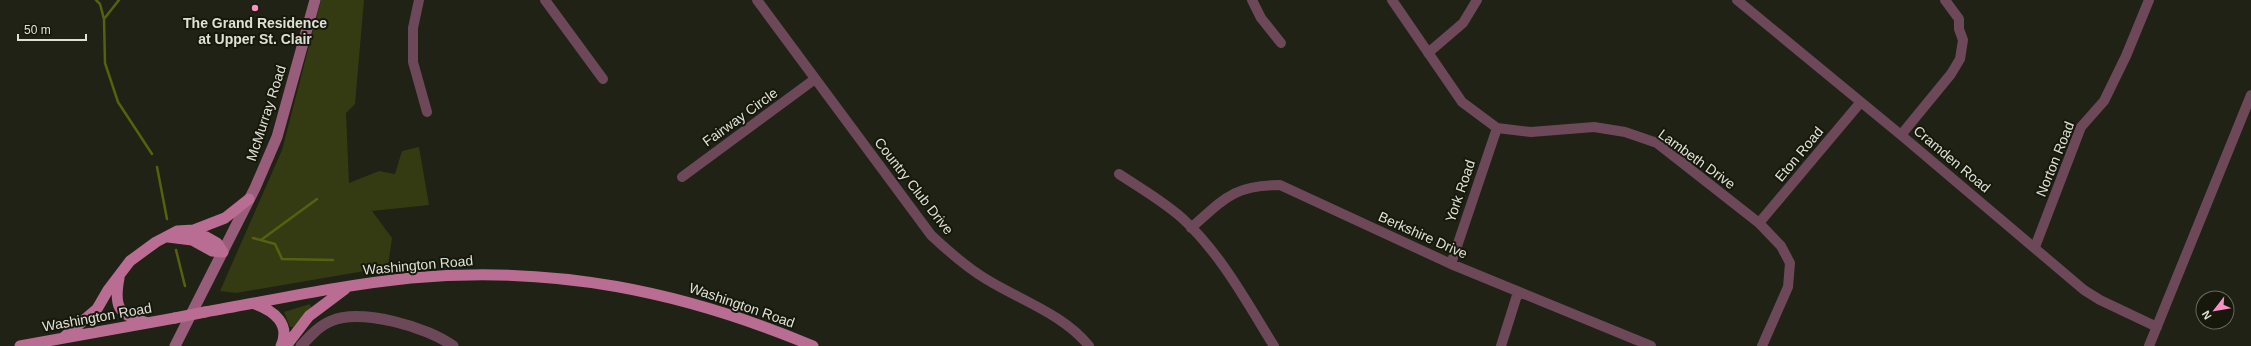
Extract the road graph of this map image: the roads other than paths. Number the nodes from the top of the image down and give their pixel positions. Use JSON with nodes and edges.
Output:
{"nodes":[{"id":1,"x":315,"y":0,"type":"edge"},
{"id":2,"x":419,"y":0,"type":"edge"},
{"id":3,"x":545,"y":0,"type":"edge"},
{"id":4,"x":757,"y":0,"type":"edge"},
{"id":5,"x":1252,"y":0,"type":"edge"},
{"id":6,"x":1392,"y":0,"type":"edge"},
{"id":7,"x":1477,"y":0,"type":"edge"},
{"id":8,"x":1737,"y":0,"type":"edge"},
{"id":9,"x":1945,"y":0,"type":"edge"},
{"id":10,"x":2149,"y":0,"type":"edge"},
{"id":11,"x":1281,"y":42,"type":"dead end"},
{"id":12,"x":1428,"y":53,"type":"junction"},
{"id":13,"x":603,"y":79,"type":"dead end"},
{"id":14,"x":815,"y":79,"type":"junction"},
{"id":15,"x":2251,"y":94,"type":"edge"},
{"id":16,"x":1860,"y":103,"type":"junction"},
{"id":17,"x":427,"y":112,"type":"dead end"},
{"id":18,"x":1497,"y":128,"type":"junction"},
{"id":19,"x":1901,"y":135,"type":"junction"},
{"id":20,"x":1120,"y":174,"type":"dead end"},
{"id":21,"x":682,"y":177,"type":"dead end"},
{"id":22,"x":249,"y":199,"type":"junction"},
{"id":23,"x":1759,"y":223,"type":"junction"},
{"id":24,"x":1192,"y":228,"type":"junction"},
{"id":25,"x":194,"y":230,"type":"junction"},
{"id":26,"x":168,"y":237,"type":"junction"},
{"id":27,"x":2035,"y":248,"type":"junction"},
{"id":28,"x":223,"y":252,"type":"junction"},
{"id":29,"x":1451,"y":264,"type":"junction"},
{"id":30,"x":119,"y":278,"type":"junction"},
{"id":31,"x":349,"y":287,"type":"junction"},
{"id":32,"x":1518,"y":292,"type":"junction"},
{"id":33,"x":255,"y":304,"type":"junction"},
{"id":34,"x":147,"y":323,"type":"junction"},
{"id":35,"x":2157,"y":326,"type":"junction"},
{"id":36,"x":63,"y":338,"type":"junction"},
{"id":37,"x":20,"y":346,"type":"edge"},
{"id":38,"x":175,"y":346,"type":"edge"},
{"id":39,"x":281,"y":346,"type":"edge"},
{"id":40,"x":286,"y":346,"type":"edge"},
{"id":41,"x":301,"y":346,"type":"edge"},
{"id":42,"x":453,"y":346,"type":"edge"},
{"id":43,"x":813,"y":346,"type":"edge"},
{"id":44,"x":1089,"y":346,"type":"edge"},
{"id":45,"x":1274,"y":346,"type":"edge"},
{"id":46,"x":1501,"y":346,"type":"edge"},
{"id":47,"x":1651,"y":346,"type":"edge"},
{"id":48,"x":1762,"y":346,"type":"edge"},
{"id":49,"x":2149,"y":346,"type":"edge"}],
"edges":[{"from":1,"to":22,"type":"main road","name":"McMurray Road"},
{"from":2,"to":17,"type":"street"},
{"from":3,"to":13,"type":"street"},
{"from":4,"to":14,"type":"street","name":"Country Club Drive"},
{"from":5,"to":11,"type":"street"},
{"from":6,"to":12,"type":"street","name":"Lambeth Drive"},
{"from":7,"to":12,"type":"street"},
{"from":8,"to":16,"type":"street","name":"Cramden Road"},
{"from":9,"to":19,"type":"street"},
{"from":10,"to":27,"type":"street","name":"Norton Road"},
{"from":12,"to":18,"type":"street","name":"Lambeth Drive"},
{"from":14,"to":21,"type":"street","name":"Fairway Circle"},
{"from":14,"to":44,"type":"street","name":"Country Club Drive"},
{"from":15,"to":35,"type":"street"},
{"from":16,"to":19,"type":"street","name":"Cramden Road"},
{"from":16,"to":23,"type":"street","name":"Eton Road"},
{"from":18,"to":23,"type":"street","name":"Lambeth Drive"},
{"from":18,"to":29,"type":"street","name":"York Road"},
{"from":19,"to":27,"type":"street","name":"Cramden Road"},
{"from":20,"to":24,"type":"street"},
{"from":22,"to":25,"type":"main road"},
{"from":22,"to":28,"type":"main road","name":"McMurray Road"},
{"from":23,"to":48,"type":"street","name":"Lambeth Drive"},
{"from":24,"to":29,"type":"street","name":"Berkshire Drive"},
{"from":24,"to":45,"type":"street"},
{"from":25,"to":26,"type":"main road"},
{"from":25,"to":28,"type":"main road"},
{"from":26,"to":28,"type":"main road"},
{"from":26,"to":30,"type":"main road"},
{"from":27,"to":35,"type":"street","name":"Cramden Road"},
{"from":28,"to":38,"type":"main road","name":"McMurray Road"},
{"from":29,"to":32,"type":"street","name":"Berkshire Drive"},
{"from":30,"to":34,"type":"main road"},
{"from":30,"to":36,"type":"main road"},
{"from":31,"to":33,"type":"main road","name":"Washington Road"},
{"from":31,"to":40,"type":"main road"},
{"from":31,"to":43,"type":"main road","name":"Washington Road"},
{"from":32,"to":46,"type":"street"},
{"from":32,"to":47,"type":"street","name":"Berkshire Drive"},
{"from":33,"to":34,"type":"main road","name":"Washington Road","bridge":true},
{"from":33,"to":39,"type":"main road"},
{"from":34,"to":36,"type":"main road","name":"Washington Road"},
{"from":35,"to":49,"type":"street"},
{"from":36,"to":37,"type":"main road","name":"Washington Road"},
{"from":41,"to":42,"type":"street"}]}
